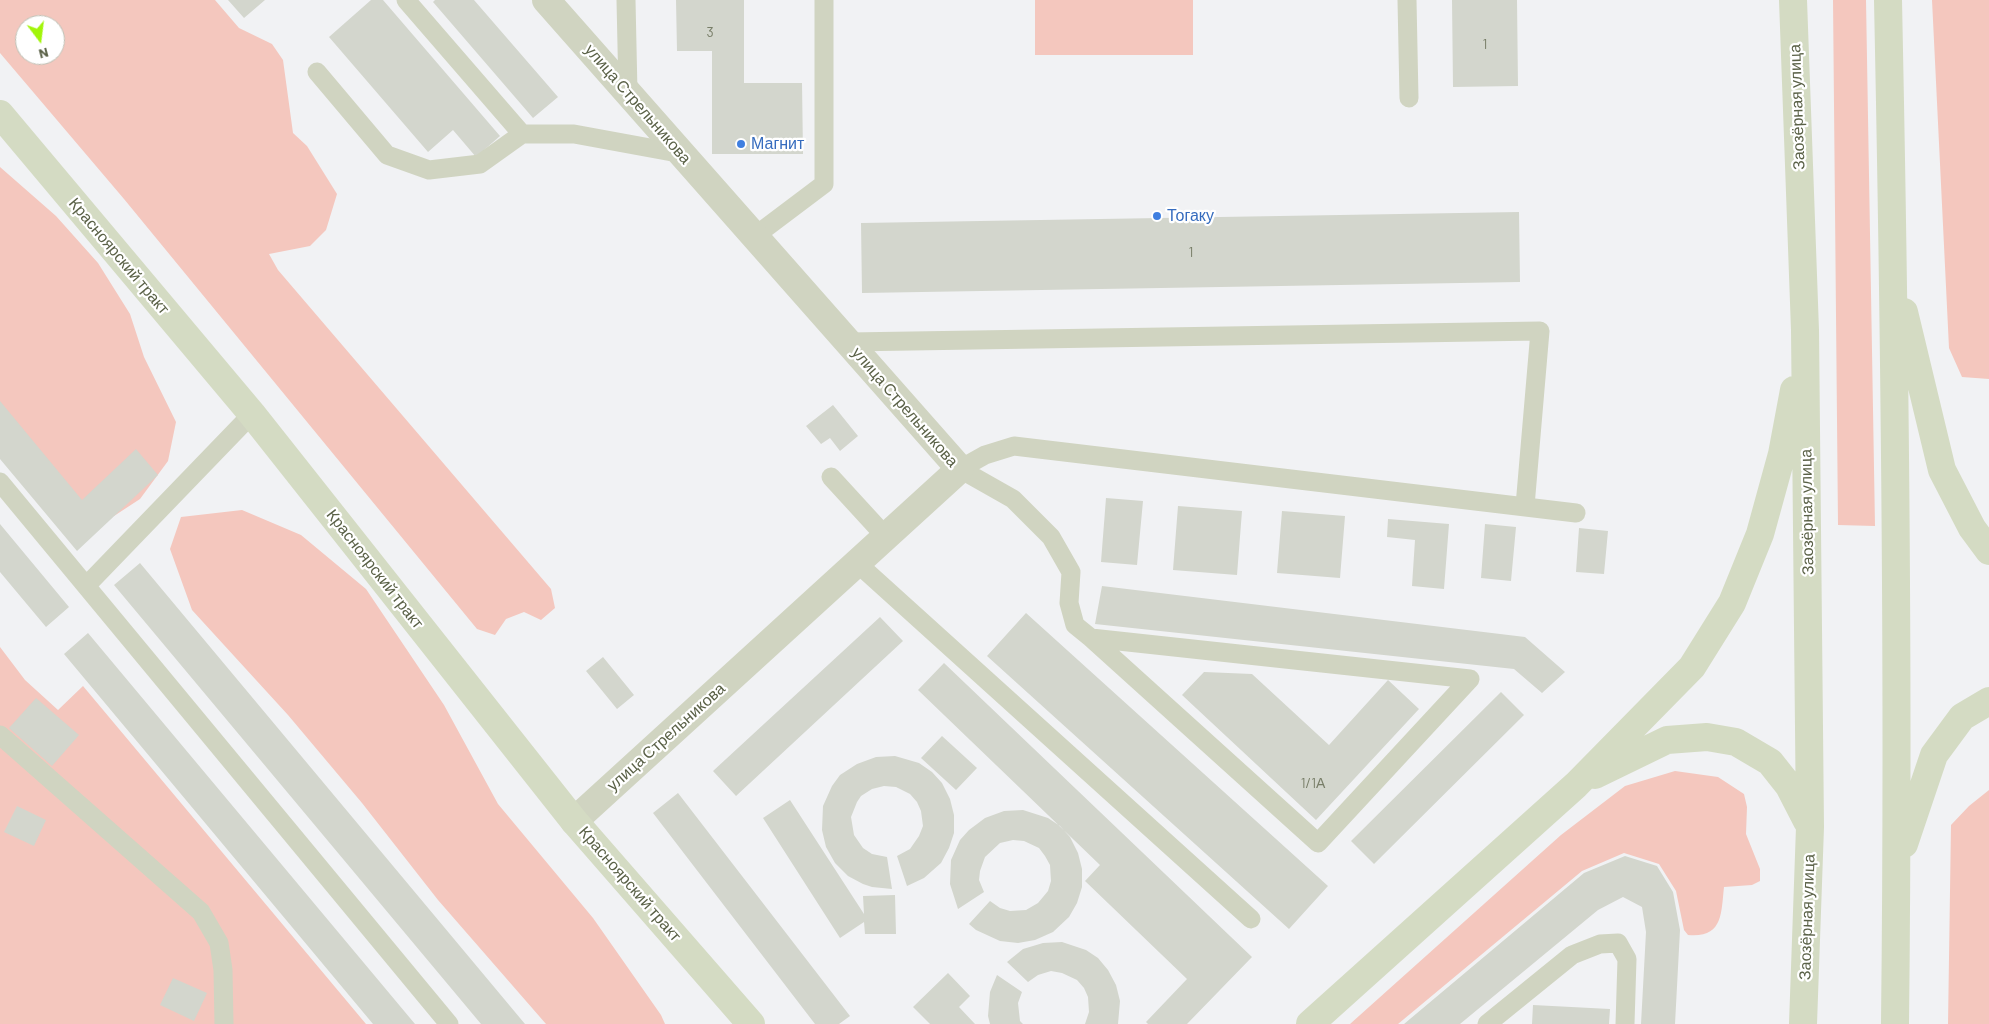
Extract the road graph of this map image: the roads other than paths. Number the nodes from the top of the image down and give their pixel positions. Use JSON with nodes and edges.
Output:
{"nodes":[{"id":1,"x":406,"y":0,"type":"edge"},
{"id":2,"x":546,"y":0,"type":"edge"},
{"id":3,"x":626,"y":0,"type":"edge"},
{"id":4,"x":824,"y":0,"type":"edge"},
{"id":5,"x":1407,"y":0,"type":"edge"},
{"id":6,"x":1793,"y":0,"type":"edge"},
{"id":7,"x":1888,"y":0,"type":"edge"},
{"id":8,"x":316,"y":72,"type":"dead end"},
{"id":9,"x":628,"y":92,"type":"junction"},
{"id":10,"x":1409,"y":98,"type":"dead end"},
{"id":11,"x":0,"y":114,"type":"edge"},
{"id":12,"x":522,"y":134,"type":"junction"},
{"id":13,"x":682,"y":154,"type":"junction"},
{"id":14,"x":755,"y":236,"type":"junction"},
{"id":15,"x":1893,"y":267,"type":"junction"},
{"id":16,"x":1805,"y":330,"type":"junction"},
{"id":17,"x":849,"y":342,"type":"junction"},
{"id":18,"x":252,"y":414,"type":"junction"},
{"id":19,"x":960,"y":469,"type":"junction"},
{"id":20,"x":831,"y":477,"type":"dead end"},
{"id":21,"x":0,"y":482,"type":"edge"},
{"id":22,"x":1525,"y":506,"type":"junction"},
{"id":23,"x":1576,"y":512,"type":"dead end"},
{"id":24,"x":886,"y":536,"type":"junction"},
{"id":25,"x":1989,"y":551,"type":"edge"},
{"id":26,"x":857,"y":563,"type":"junction"},
{"id":27,"x":87,"y":585,"type":"junction"},
{"id":28,"x":1091,"y":638,"type":"junction"},
{"id":29,"x":1989,"y":701,"type":"edge"},
{"id":30,"x":0,"y":735,"type":"edge"},
{"id":31,"x":1576,"y":785,"type":"junction"},
{"id":32,"x":574,"y":821,"type":"junction"},
{"id":33,"x":1810,"y":827,"type":"junction"},
{"id":34,"x":1897,"y":867,"type":"junction"},
{"id":35,"x":1251,"y":919,"type":"dead end"},
{"id":36,"x":224,"y":1024,"type":"edge"},
{"id":37,"x":449,"y":1024,"type":"edge"},
{"id":38,"x":750,"y":1024,"type":"edge"},
{"id":39,"x":1310,"y":1024,"type":"edge"},
{"id":40,"x":1487,"y":1024,"type":"edge"},
{"id":41,"x":1625,"y":1024,"type":"edge"},
{"id":42,"x":1803,"y":1024,"type":"edge"},
{"id":43,"x":1895,"y":1024,"type":"edge"}],
"edges":[{"from":1,"to":12,"type":"lane"},
{"from":2,"to":9,"type":"street","name":"улица Стрельникова"},
{"from":3,"to":9,"type":"lane"},
{"from":4,"to":14,"type":"lane"},
{"from":5,"to":10,"type":"lane"},
{"from":6,"to":16,"type":"main road","name":"Заозёрная улица"},
{"from":7,"to":15,"type":"main road"},
{"from":8,"to":12,"type":"lane"},
{"from":9,"to":13,"type":"street","name":"улица Стрельникова"},
{"from":11,"to":18,"type":"main road","name":"Красноярский тракт"},
{"from":12,"to":13,"type":"lane"},
{"from":13,"to":14,"type":"street","name":"улица Стрельникова"},
{"from":14,"to":17,"type":"street","name":"улица Стрельникова"},
{"from":15,"to":25,"type":"main road"},
{"from":15,"to":34,"type":"main road"},
{"from":16,"to":31,"type":"main road"},
{"from":16,"to":33,"type":"main road","name":"Заозёрная улица"},
{"from":17,"to":19,"type":"street","name":"улица Стрельникова"},
{"from":17,"to":22,"type":"lane"},
{"from":18,"to":27,"type":"lane"},
{"from":18,"to":32,"type":"main road","name":"Красноярский тракт"},
{"from":19,"to":22,"type":"lane"},
{"from":19,"to":24,"type":"street","name":"улица Стрельникова"},
{"from":19,"to":28,"type":"lane"},
{"from":20,"to":24,"type":"lane"},
{"from":21,"to":27,"type":"lane"},
{"from":22,"to":23,"type":"lane"},
{"from":24,"to":26,"type":"street","name":"улица Стрельникова"},
{"from":26,"to":32,"type":"street","name":"улица Стрельникова"},
{"from":26,"to":35,"type":"lane"},
{"from":27,"to":37,"type":"lane"},
{"from":28,"to":28,"type":"lane"},
{"from":29,"to":34,"type":"main road"},
{"from":30,"to":36,"type":"lane"},
{"from":31,"to":33,"type":"main road"},
{"from":31,"to":39,"type":"main road"},
{"from":32,"to":38,"type":"main road","name":"Красноярский тракт"},
{"from":33,"to":42,"type":"main road","name":"Заозёрная улица"},
{"from":34,"to":43,"type":"main road"},
{"from":40,"to":41,"type":"lane"}]}
